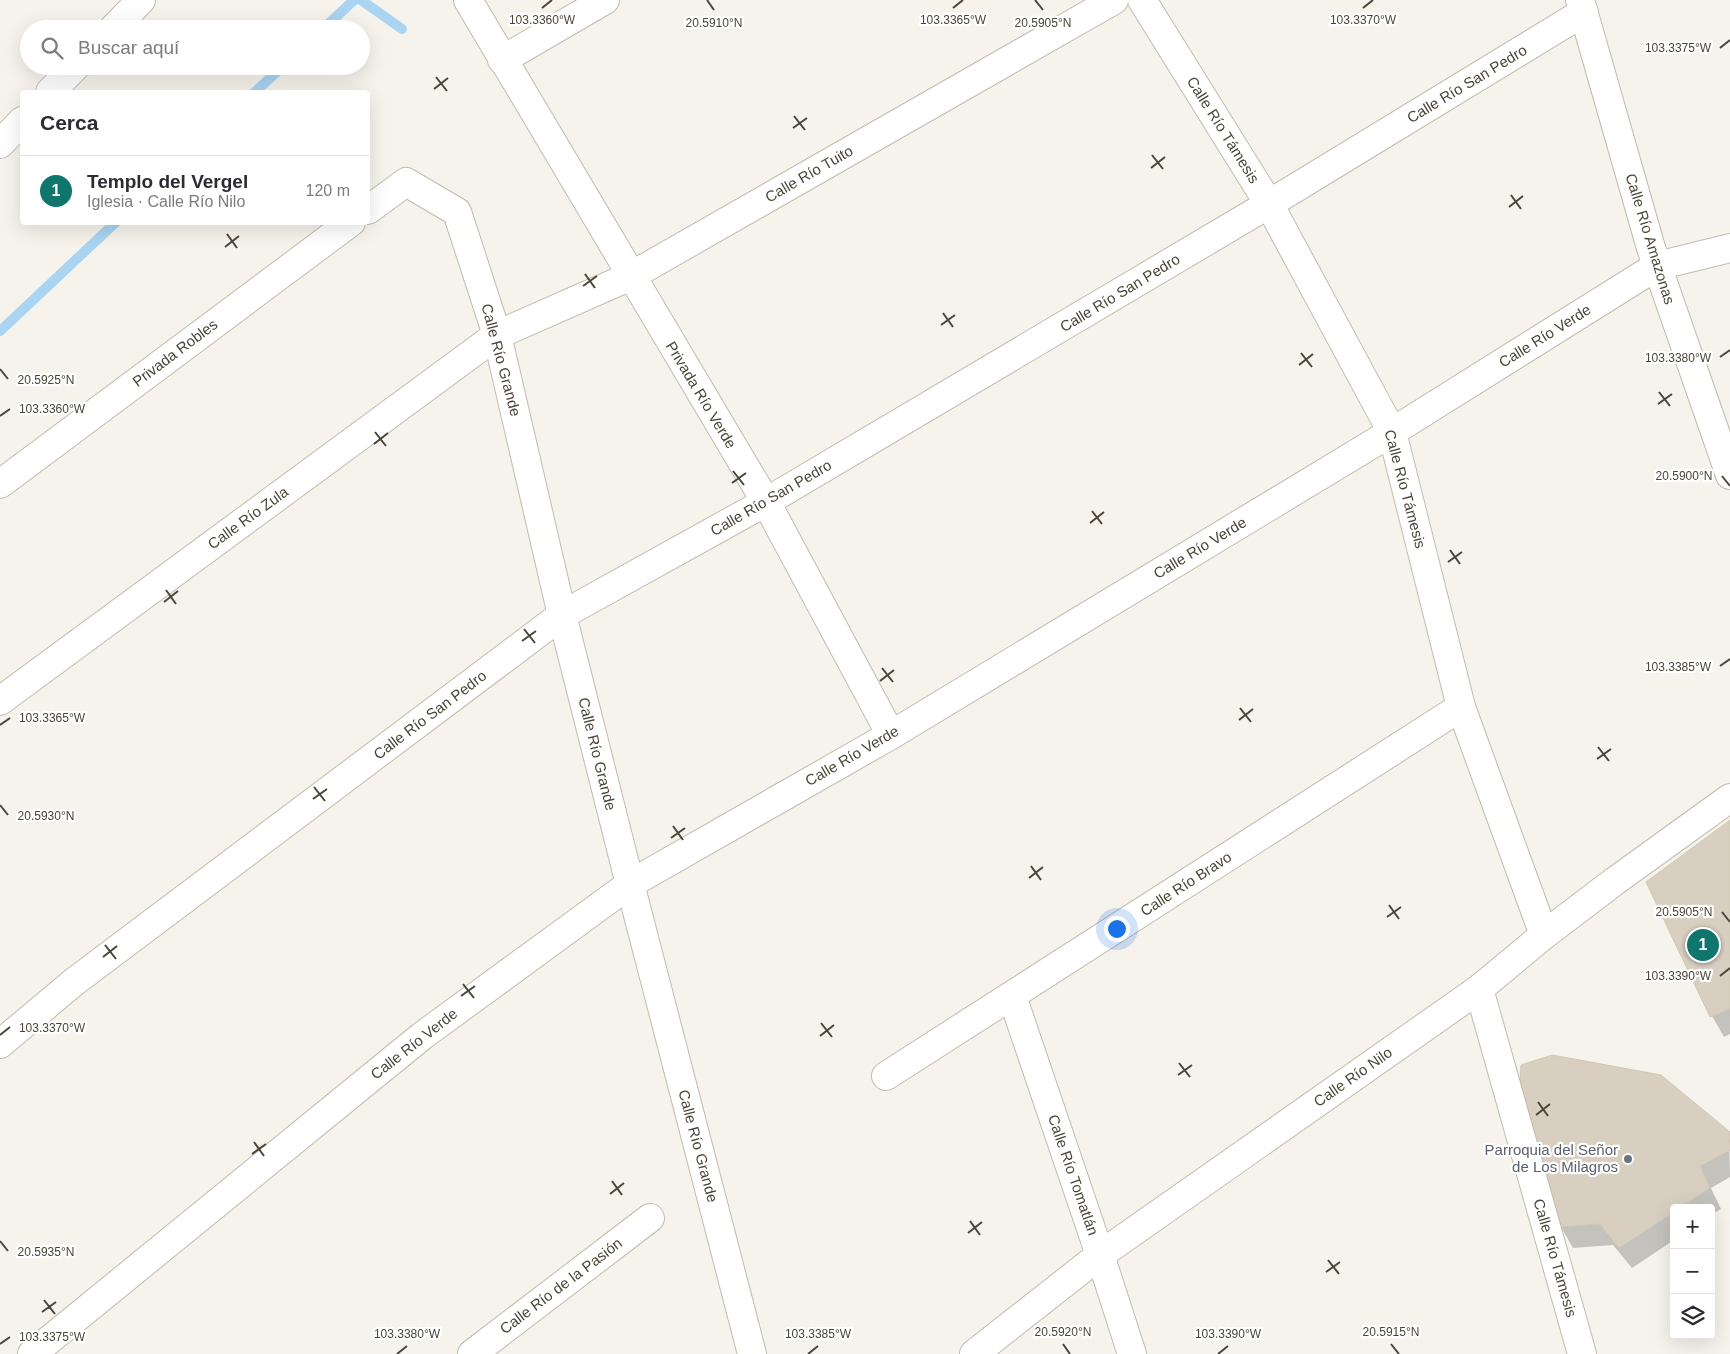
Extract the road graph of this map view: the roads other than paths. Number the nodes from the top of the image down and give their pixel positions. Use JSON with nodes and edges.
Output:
{"nodes":[{"id":1,"x":141,"y":0,"type":"edge"},
{"id":2,"x":468,"y":0,"type":"edge"},
{"id":3,"x":605,"y":0,"type":"edge"},
{"id":4,"x":1114,"y":0,"type":"edge"},
{"id":5,"x":1142,"y":0,"type":"edge"},
{"id":6,"x":1582,"y":6,"type":"edge"},
{"id":7,"x":122,"y":20,"type":"edge"},
{"id":8,"x":502,"y":60,"type":"junction"},
{"id":9,"x":67,"y":75,"type":"edge"},
{"id":10,"x":52,"y":90,"type":"edge"},
{"id":11,"x":20,"y":123,"type":"edge"},
{"id":12,"x":0,"y":144,"type":"edge"},
{"id":13,"x":1270,"y":204,"type":"junction"},
{"id":14,"x":370,"y":209,"type":"edge"},
{"id":15,"x":347,"y":225,"type":"edge"},
{"id":16,"x":1730,"y":248,"type":"edge"},
{"id":17,"x":1657,"y":266,"type":"junction"},
{"id":18,"x":631,"y":276,"type":"junction"},
{"id":19,"x":497,"y":335,"type":"junction"},
{"id":20,"x":1392,"y":432,"type":"junction"},
{"id":21,"x":1730,"y":474,"type":"edge"},
{"id":22,"x":0,"y":484,"type":"edge"},
{"id":23,"x":766,"y":502,"type":"junction"},
{"id":24,"x":562,"y":615,"type":"junction"},
{"id":25,"x":0,"y":701,"type":"edge"},
{"id":26,"x":1461,"y":707,"type":"junction"},
{"id":27,"x":891,"y":735,"type":"junction"},
{"id":28,"x":1730,"y":798,"type":"edge"},
{"id":29,"x":630,"y":884,"type":"junction"},
{"id":30,"x":1544,"y":935,"type":"junction"},
{"id":31,"x":1479,"y":989,"type":"junction"},
{"id":32,"x":1012,"y":996,"type":"junction"},
{"id":33,"x":0,"y":1044,"type":"edge"},
{"id":34,"x":886,"y":1076,"type":"dead end"},
{"id":35,"x":650,"y":1218,"type":"dead end"},
{"id":36,"x":1100,"y":1255,"type":"junction"},
{"id":37,"x":32,"y":1354,"type":"edge"},
{"id":38,"x":472,"y":1354,"type":"edge"},
{"id":39,"x":752,"y":1354,"type":"edge"},
{"id":40,"x":974,"y":1354,"type":"edge"},
{"id":41,"x":1132,"y":1354,"type":"edge"},
{"id":42,"x":1582,"y":1354,"type":"edge"}],
"edges":[{"from":1,"to":7,"type":"street"},
{"from":2,"to":8,"type":"street","name":"Privada Río Verde"},
{"from":3,"to":8,"type":"street"},
{"from":4,"to":18,"type":"street","name":"Calle Río Tuito"},
{"from":5,"to":13,"type":"street","name":"Calle Río Támesis"},
{"from":6,"to":13,"type":"street","name":"Calle Río San Pedro"},
{"from":6,"to":17,"type":"street","name":"Calle Río Amazonas"},
{"from":8,"to":18,"type":"street","name":"Privada Río Verde"},
{"from":9,"to":10,"type":"street"},
{"from":11,"to":12,"type":"street"},
{"from":13,"to":20,"type":"street","name":"Calle Río Támesis"},
{"from":13,"to":23,"type":"street","name":"Calle Río San Pedro"},
{"from":14,"to":19,"type":"street","name":"Calle Río Grande"},
{"from":15,"to":22,"type":"street","name":"Privada Robles"},
{"from":16,"to":17,"type":"street","name":"Calle Río Verde"},
{"from":17,"to":20,"type":"street","name":"Calle Río Verde"},
{"from":17,"to":21,"type":"street","name":"Calle Río Amazonas"},
{"from":18,"to":19,"type":"street","name":"Calle Río Tuito"},
{"from":18,"to":23,"type":"street","name":"Privada Río Verde"},
{"from":19,"to":24,"type":"street","name":"Calle Río Grande"},
{"from":19,"to":25,"type":"street","name":"Calle Río Zula"},
{"from":20,"to":26,"type":"street","name":"Calle Río Támesis"},
{"from":20,"to":27,"type":"street","name":"Calle Río Verde"},
{"from":23,"to":24,"type":"street","name":"Calle Río San Pedro"},
{"from":23,"to":27,"type":"street","name":"Privada Río Verde"},
{"from":24,"to":29,"type":"street","name":"Calle Río Grande"},
{"from":24,"to":33,"type":"street","name":"Calle Río San Pedro"},
{"from":26,"to":30,"type":"street","name":"Calle Río Támesis"},
{"from":26,"to":32,"type":"street","name":"Calle Río Bravo"},
{"from":27,"to":29,"type":"street","name":"Calle Río Verde"},
{"from":28,"to":30,"type":"street","name":"Calle Río Nilo"},
{"from":29,"to":37,"type":"street","name":"Calle Río Verde"},
{"from":29,"to":39,"type":"street","name":"Calle Río Grande"},
{"from":30,"to":31,"type":"street","name":"Calle Río Nilo"},
{"from":31,"to":36,"type":"street","name":"Calle Río Nilo"},
{"from":31,"to":42,"type":"street","name":"Calle Río Támesis"},
{"from":32,"to":34,"type":"street","name":"Calle Río Bravo"},
{"from":32,"to":36,"type":"street","name":"Calle Río Tomatlán"},
{"from":35,"to":38,"type":"street","name":"Calle Río de la Pasión"},
{"from":36,"to":40,"type":"street","name":"Calle Río Nilo"},
{"from":36,"to":41,"type":"street","name":"Calle Río Tomatlán"}]}
